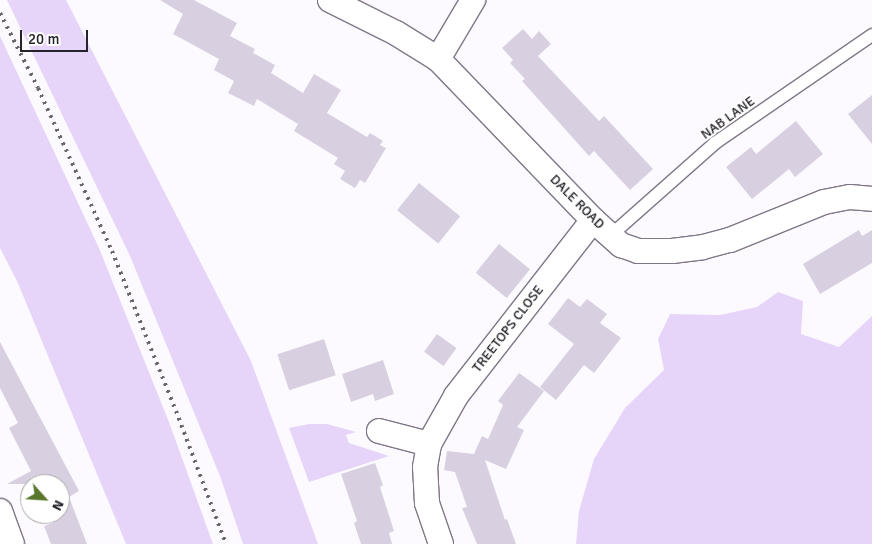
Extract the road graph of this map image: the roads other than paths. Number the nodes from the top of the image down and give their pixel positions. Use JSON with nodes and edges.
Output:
{"nodes":[{"id":1,"x":330,"y":0,"type":"edge"},
{"id":2,"x":473,"y":0,"type":"edge"},
{"id":3,"x":872,"y":35,"type":"edge"},
{"id":4,"x":438,"y":59,"type":"junction"},
{"id":5,"x":872,"y":200,"type":"edge"},
{"id":6,"x":593,"y":220,"type":"junction"},
{"id":7,"x":610,"y":236,"type":"junction"},
{"id":8,"x":379,"y":431,"type":"dead end"},
{"id":9,"x":429,"y":444,"type":"junction"},
{"id":10,"x":0,"y":511,"type":"edge"},
{"id":11,"x":12,"y":544,"type":"edge"},
{"id":12,"x":441,"y":544,"type":"edge"}],
"edges":[{"from":1,"to":4,"type":"street","name":"DALE ROAD"},
{"from":2,"to":4,"type":"street"},
{"from":3,"to":7,"type":"lane","name":"NAB LANE"},
{"from":4,"to":6,"type":"street","name":"DALE ROAD"},
{"from":5,"to":7,"type":"street","name":"DALE ROAD"},
{"from":6,"to":7,"type":"street","name":"DALE ROAD"},
{"from":6,"to":9,"type":"street","name":"TREETOPS CLOSE"},
{"from":8,"to":9,"type":"street"},
{"from":9,"to":12,"type":"street","name":"TREETOPS CLOSE"},
{"from":10,"to":11,"type":"street"}]}
